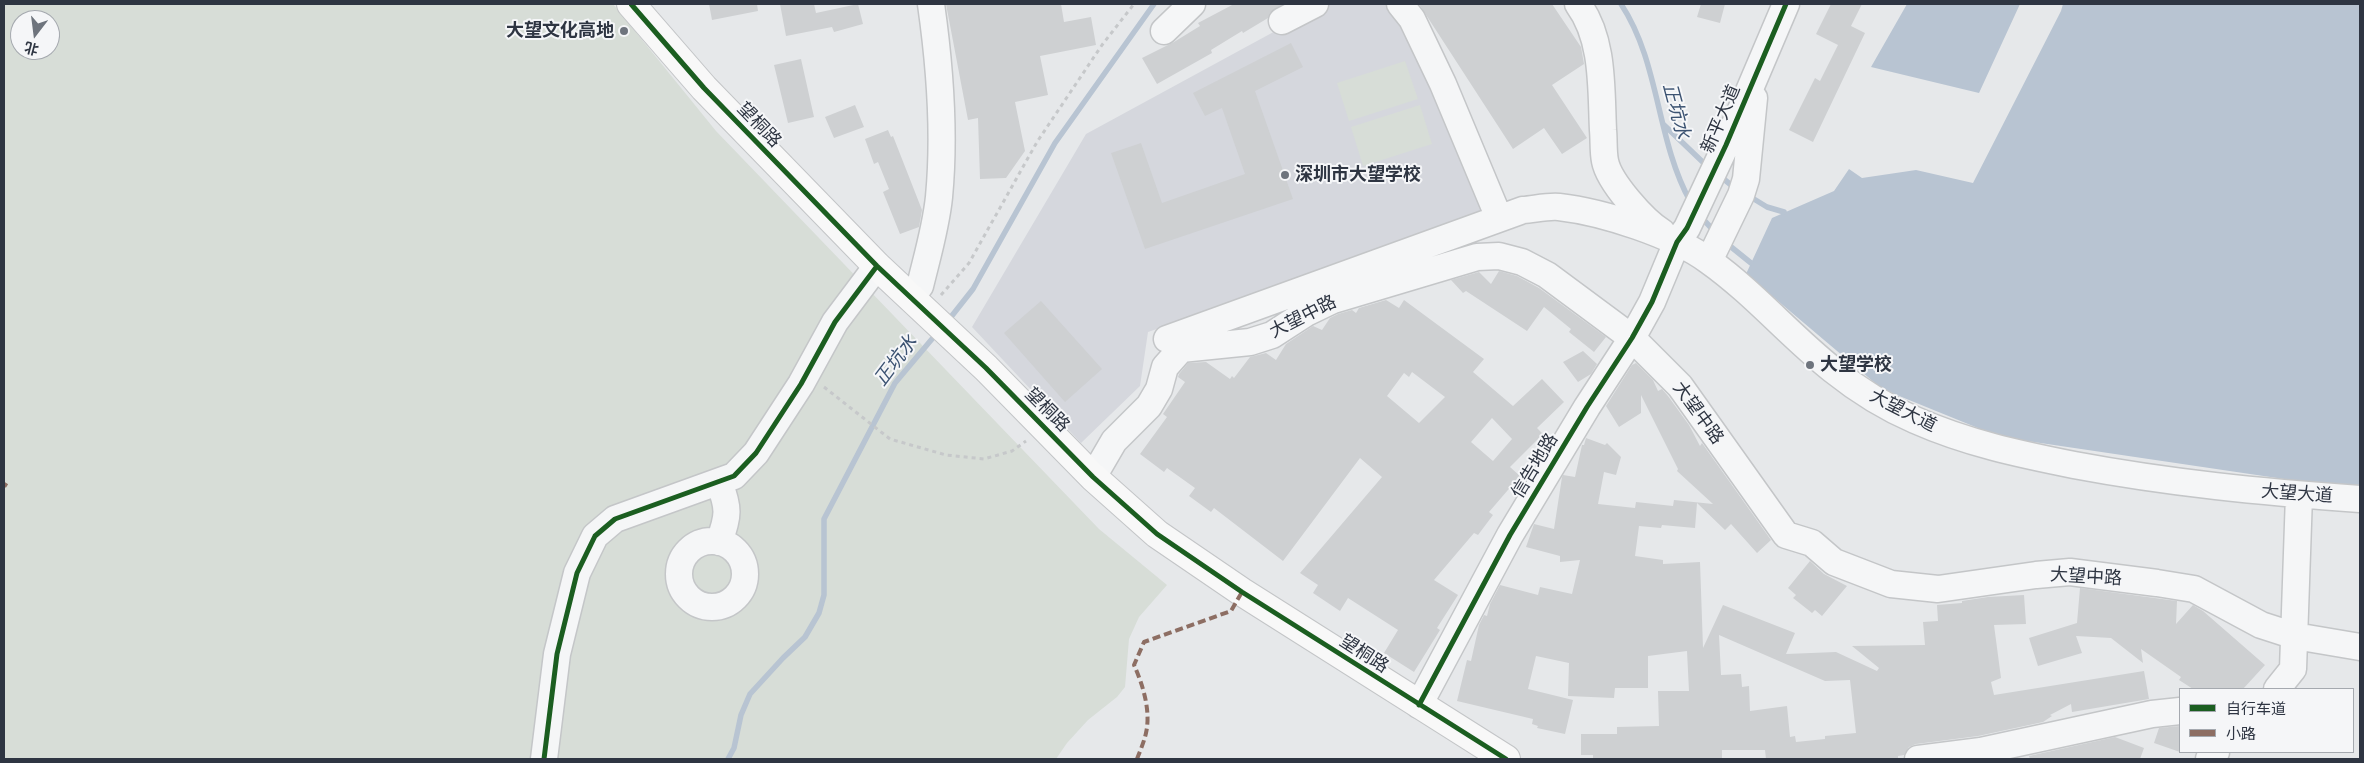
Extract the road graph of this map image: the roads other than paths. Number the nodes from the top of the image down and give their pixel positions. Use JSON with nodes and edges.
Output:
{"nodes":[{"id":1,"x":631,"y":4,"type":"edge"},
{"id":2,"x":931,"y":4,"type":"edge"},
{"id":3,"x":1192,"y":4,"type":"edge"},
{"id":4,"x":1315,"y":4,"type":"edge"},
{"id":5,"x":1400,"y":4,"type":"edge"},
{"id":6,"x":1578,"y":4,"type":"edge"},
{"id":7,"x":1786,"y":4,"type":"edge"},
{"id":8,"x":1282,"y":22,"type":"dead end"},
{"id":9,"x":1164,"y":31,"type":"dead end"},
{"id":10,"x":1757,"y":69,"type":"junction"},
{"id":11,"x":1499,"y":218,"type":"junction"},
{"id":12,"x":1682,"y":235,"type":"junction"},
{"id":13,"x":1713,"y":254,"type":"junction"},
{"id":14,"x":877,"y":266,"type":"junction"},
{"id":15,"x":918,"y":297,"type":"junction"},
{"id":16,"x":1632,"y":338,"type":"junction"},
{"id":17,"x":1167,"y":339,"type":"dead end"},
{"id":18,"x":1093,"y":477,"type":"junction"},
{"id":19,"x":719,"y":482,"type":"junction"},
{"id":20,"x":2299,"y":495,"type":"junction"},
{"id":21,"x":2360,"y":499,"type":"edge"},
{"id":22,"x":719,"y":542,"type":"dead end"},
{"id":23,"x":2295,"y":636,"type":"junction"},
{"id":24,"x":2360,"y":647,"type":"edge"},
{"id":25,"x":2277,"y":688,"type":"edge"},
{"id":26,"x":1419,"y":706,"type":"junction"},
{"id":27,"x":2179,"y":711,"type":"edge"},
{"id":28,"x":544,"y":759,"type":"edge"},
{"id":29,"x":1506,"y":759,"type":"edge"},
{"id":30,"x":1918,"y":759,"type":"edge"}],
"edges":[{"from":1,"to":14,"type":"main road","name":"望桐路"},
{"from":2,"to":15,"type":"street"},
{"from":3,"to":9,"type":"street"},
{"from":4,"to":8,"type":"street"},
{"from":5,"to":11,"type":"street"},
{"from":6,"to":12,"type":"street"},
{"from":7,"to":10,"type":"street","name":"新平大道"},
{"from":10,"to":12,"type":"street","name":"新平大道"},
{"from":10,"to":13,"type":"street","name":"新平大道"},
{"from":11,"to":12,"type":"street","name":"大望大道"},
{"from":11,"to":17,"type":"street","name":"大望大道"},
{"from":12,"to":13,"type":"street","name":"大望大道"},
{"from":12,"to":16,"type":"street","name":"信告地路"},
{"from":13,"to":20,"type":"street","name":"大望大道"},
{"from":14,"to":15,"type":"main road","name":"望桐路"},
{"from":14,"to":19,"type":"street"},
{"from":15,"to":18,"type":"main road","name":"望桐路"},
{"from":16,"to":18,"type":"street","name":"大望中路"},
{"from":16,"to":23,"type":"street","name":"大望中路"},
{"from":16,"to":26,"type":"street","name":"信告地路"},
{"from":18,"to":26,"type":"main road","name":"望桐路"},
{"from":19,"to":22,"type":"street"},
{"from":19,"to":28,"type":"street"},
{"from":20,"to":21,"type":"street","name":"大望大道"},
{"from":20,"to":23,"type":"street"},
{"from":23,"to":24,"type":"street","name":"大望中路"},
{"from":23,"to":25,"type":"street"},
{"from":26,"to":29,"type":"main road","name":"望桐路"},
{"from":27,"to":30,"type":"street"}]}
